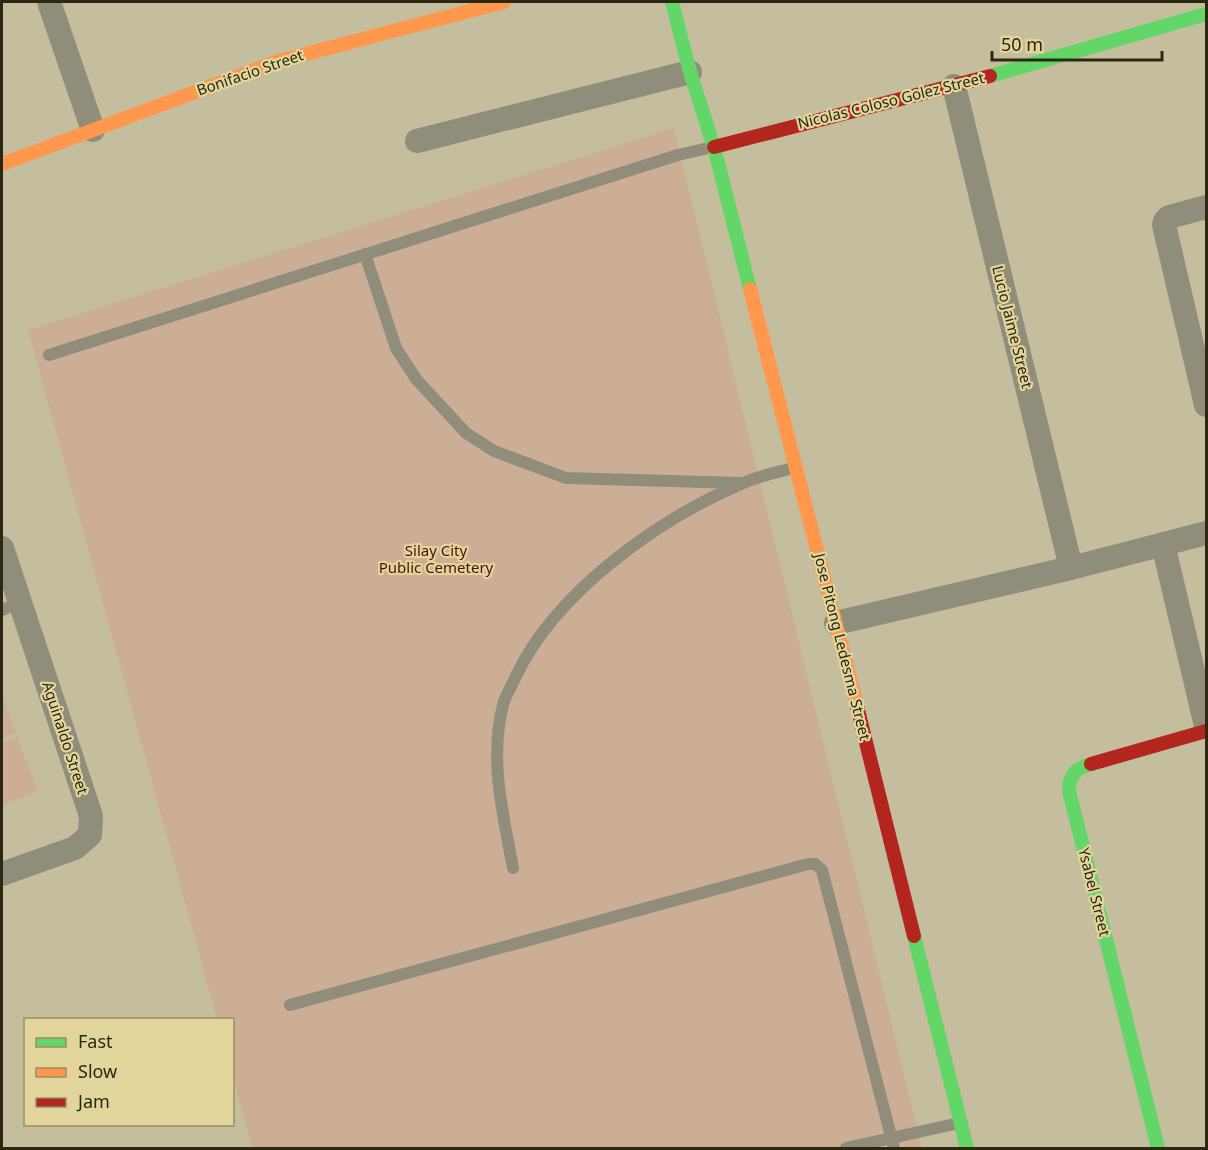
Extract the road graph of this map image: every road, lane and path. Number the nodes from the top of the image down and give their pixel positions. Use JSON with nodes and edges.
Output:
{"nodes":[{"id":1,"x":49,"y":2,"type":"edge"},
{"id":2,"x":504,"y":2,"type":"edge"},
{"id":3,"x":672,"y":2,"type":"edge"},
{"id":4,"x":1206,"y":14,"type":"edge"},
{"id":5,"x":690,"y":72,"type":"junction"},
{"id":6,"x":954,"y":86,"type":"junction"},
{"id":7,"x":93,"y":130,"type":"junction"},
{"id":8,"x":417,"y":141,"type":"dead end"},
{"id":9,"x":714,"y":147,"type":"junction"},
{"id":10,"x":2,"y":164,"type":"edge"},
{"id":11,"x":1206,"y":207,"type":"edge"},
{"id":12,"x":365,"y":254,"type":"junction"},
{"id":13,"x":49,"y":355,"type":"dead end"},
{"id":14,"x":1206,"y":405,"type":"edge"},
{"id":15,"x":794,"y":467,"type":"junction"},
{"id":16,"x":742,"y":483,"type":"junction"},
{"id":17,"x":1206,"y":533,"type":"edge"},
{"id":18,"x":1163,"y":544,"type":"junction"},
{"id":19,"x":2,"y":549,"type":"edge"},
{"id":20,"x":1071,"y":568,"type":"junction"},
{"id":21,"x":11,"y":606,"type":"edge"},
{"id":22,"x":837,"y":623,"type":"junction"},
{"id":23,"x":1206,"y":726,"type":"edge"},
{"id":24,"x":1206,"y":731,"type":"edge"},
{"id":25,"x":513,"y":868,"type":"dead end"},
{"id":26,"x":2,"y":874,"type":"edge"},
{"id":27,"x":290,"y":1005,"type":"dead end"},
{"id":28,"x":960,"y":1123,"type":"junction"},
{"id":29,"x":893,"y":1144,"type":"edge"},
{"id":30,"x":846,"y":1149,"type":"edge"},
{"id":31,"x":967,"y":1149,"type":"edge"},
{"id":32,"x":1158,"y":1149,"type":"edge"}],
"edges":[{"from":1,"to":7,"type":"street"},
{"from":2,"to":7,"type":"street","name":"Bonifacio Street"},
{"from":3,"to":5,"type":"street","name":"Jose Pitong Ledesma Street"},
{"from":4,"to":6,"type":"street","name":"Nicolas Coloso Golez Street"},
{"from":5,"to":8,"type":"street"},
{"from":5,"to":9,"type":"street","name":"Jose Pitong Ledesma Street"},
{"from":6,"to":9,"type":"street","name":"Nicolas Coloso Golez Street"},
{"from":6,"to":20,"type":"street","name":"Lucio Jaime Street"},
{"from":7,"to":10,"type":"street","name":"Bonifacio Street"},
{"from":9,"to":12,"type":"lane"},
{"from":9,"to":15,"type":"street","name":"Jose Pitong Ledesma Street"},
{"from":11,"to":14,"type":"street"},
{"from":12,"to":13,"type":"lane"},
{"from":12,"to":16,"type":"lane"},
{"from":15,"to":16,"type":"lane"},
{"from":15,"to":22,"type":"street","name":"Jose Pitong Ledesma Street"},
{"from":16,"to":25,"type":"lane"},
{"from":17,"to":18,"type":"street"},
{"from":18,"to":20,"type":"street"},
{"from":18,"to":23,"type":"street"},
{"from":19,"to":21,"type":"street","name":"Aguinaldo Street"},
{"from":20,"to":22,"type":"street"},
{"from":21,"to":26,"type":"street","name":"Aguinaldo Street"},
{"from":22,"to":28,"type":"street","name":"Jose Pitong Ledesma Street"},
{"from":24,"to":32,"type":"street","name":"Ysabel Street"},
{"from":27,"to":29,"type":"lane"},
{"from":28,"to":29,"type":"lane"},
{"from":28,"to":31,"type":"street","name":"Jose Pitong Ledesma Street"},
{"from":29,"to":30,"type":"lane"}]}
